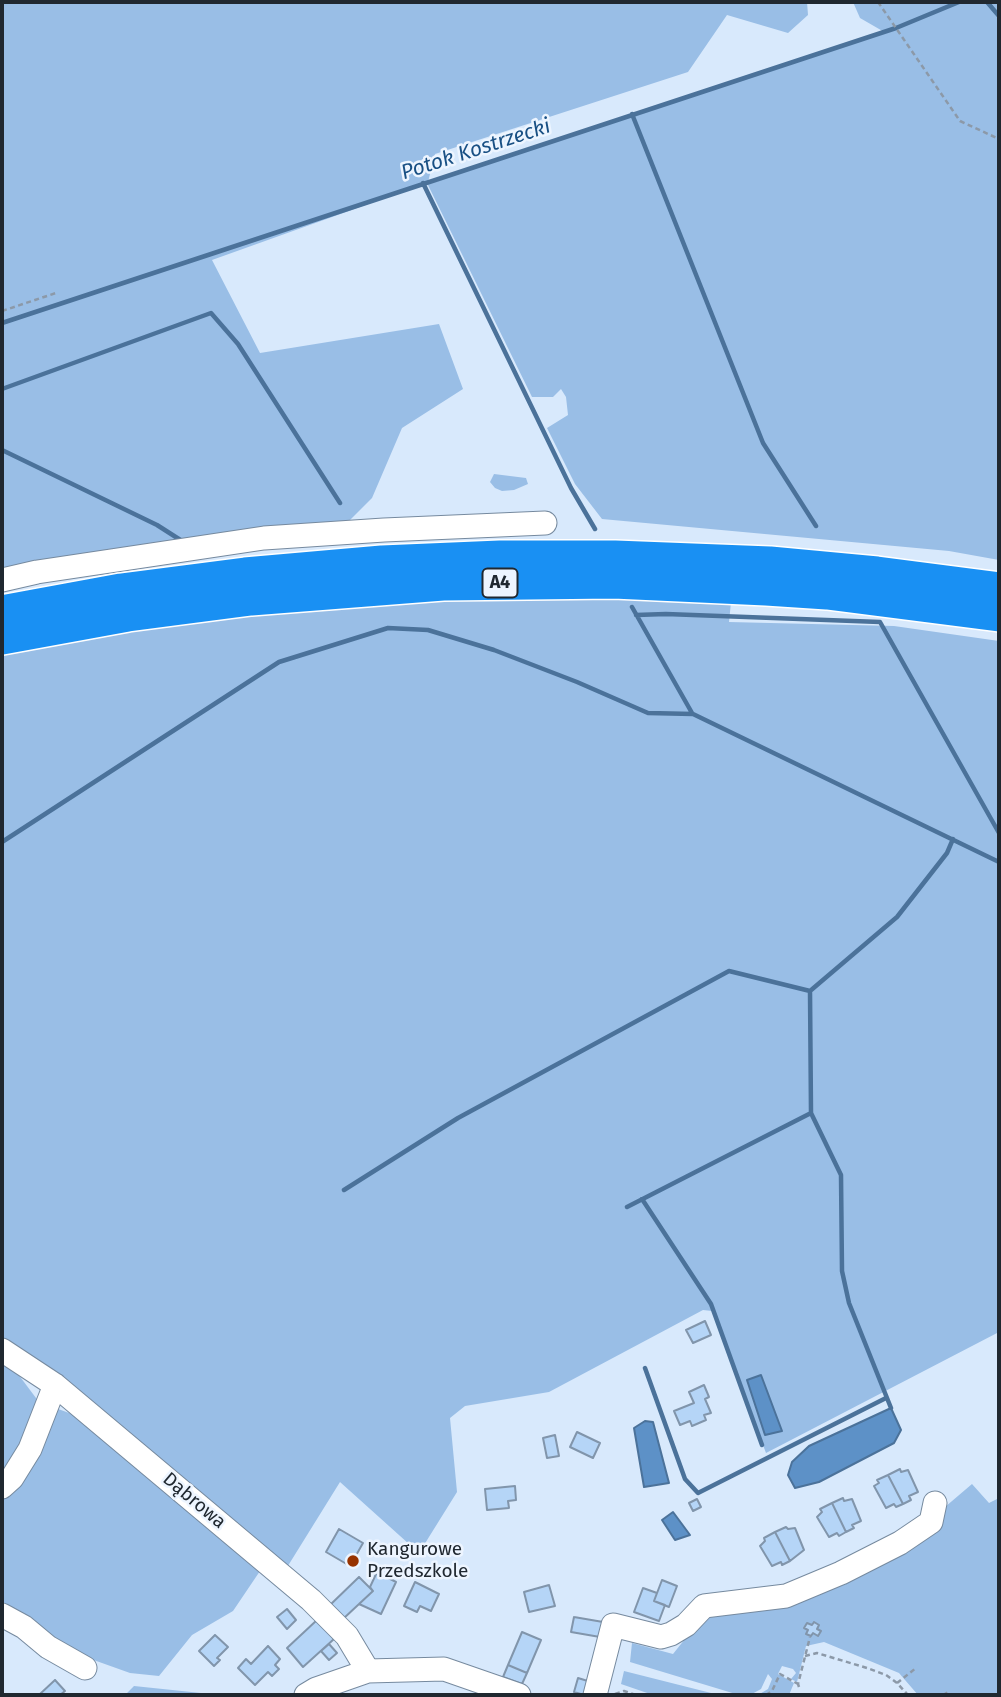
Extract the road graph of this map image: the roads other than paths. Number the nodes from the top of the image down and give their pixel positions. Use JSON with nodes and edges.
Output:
{"nodes":[{"id":1,"x":545,"y":523,"type":"dead end"},
{"id":2,"x":2,"y":580,"type":"edge"},
{"id":3,"x":999,"y":589,"type":"edge"},
{"id":4,"x":2,"y":612,"type":"edge"},
{"id":5,"x":999,"y":615,"type":"edge"},
{"id":6,"x":2,"y":638,"type":"edge"},
{"id":7,"x":2,"y":1350,"type":"edge"},
{"id":8,"x":55,"y":1385,"type":"junction"},
{"id":9,"x":2,"y":1487,"type":"edge"},
{"id":10,"x":935,"y":1503,"type":"dead end"},
{"id":11,"x":2,"y":1615,"type":"edge"},
{"id":12,"x":85,"y":1668,"type":"dead end"},
{"id":13,"x":368,"y":1671,"type":"junction"},
{"id":14,"x":306,"y":1695,"type":"edge"},
{"id":15,"x":519,"y":1695,"type":"edge"},
{"id":16,"x":595,"y":1695,"type":"edge"}],
"edges":[{"from":1,"to":2,"type":"street"},
{"from":3,"to":4,"type":"highway","number":"A4"},
{"from":5,"to":6,"type":"highway","number":"A4"},
{"from":7,"to":8,"type":"street","name":"Dąbrowa"},
{"from":8,"to":9,"type":"street"},
{"from":8,"to":13,"type":"street","name":"Dąbrowa"},
{"from":10,"to":16,"type":"street"},
{"from":11,"to":12,"type":"street"},
{"from":13,"to":14,"type":"street"},
{"from":13,"to":15,"type":"street"}]}
